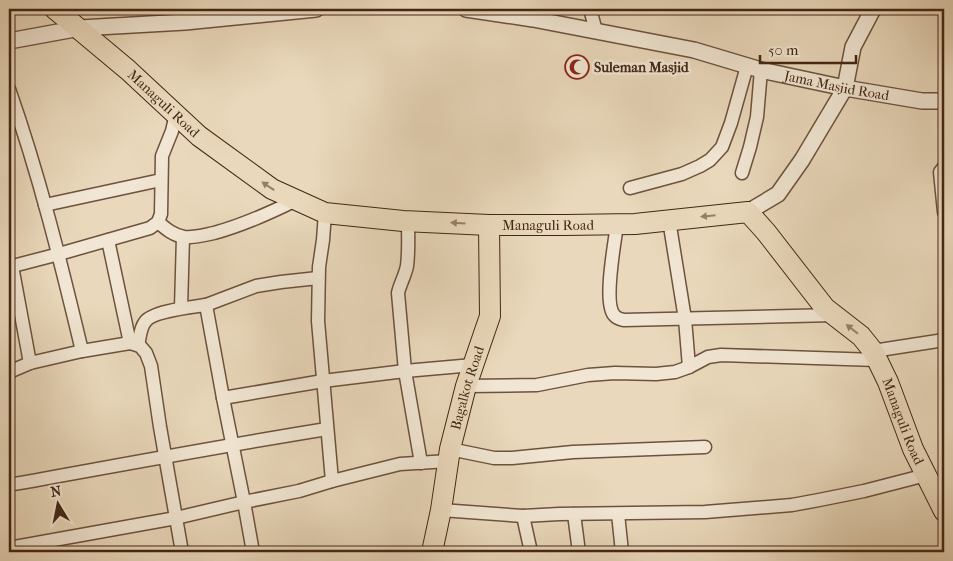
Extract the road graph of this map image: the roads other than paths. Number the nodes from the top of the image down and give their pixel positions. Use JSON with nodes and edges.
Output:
{"nodes":[{"id":1,"x":55,"y":9,"type":"edge"},
{"id":2,"x":316,"y":9,"type":"edge"},
{"id":3,"x":466,"y":9,"type":"edge"},
{"id":4,"x":590,"y":9,"type":"edge"},
{"id":5,"x":873,"y":9,"type":"edge"},
{"id":6,"x":221,"y":13,"type":"edge"},
{"id":7,"x":80,"y":28,"type":"junction"},
{"id":8,"x":596,"y":31,"type":"junction"},
{"id":9,"x":9,"y":41,"type":"edge"},
{"id":10,"x":754,"y":68,"type":"junction"},
{"id":11,"x":845,"y":88,"type":"junction"},
{"id":12,"x":9,"y":89,"type":"edge"},
{"id":13,"x":944,"y":101,"type":"edge"},
{"id":14,"x":176,"y":114,"type":"junction"},
{"id":15,"x":944,"y":167,"type":"edge"},
{"id":16,"x":742,"y":172,"type":"dead end"},
{"id":17,"x":161,"y":180,"type":"junction"},
{"id":18,"x":630,"y":188,"type":"dead end"},
{"id":19,"x":296,"y":200,"type":"junction"},
{"id":20,"x":45,"y":205,"type":"junction"},
{"id":21,"x":748,"y":212,"type":"junction"},
{"id":22,"x":944,"y":212,"type":"edge"},
{"id":23,"x":325,"y":213,"type":"junction"},
{"id":24,"x":669,"y":220,"type":"junction"},
{"id":25,"x":408,"y":221,"type":"junction"},
{"id":26,"x":158,"y":222,"type":"junction"},
{"id":27,"x":617,"y":224,"type":"junction"},
{"id":28,"x":489,"y":225,"type":"junction"},
{"id":29,"x":183,"y":237,"type":"junction"},
{"id":30,"x":108,"y":240,"type":"junction"},
{"id":31,"x":59,"y":254,"type":"junction"},
{"id":32,"x":10,"y":266,"type":"edge"},
{"id":33,"x":318,"y":278,"type":"junction"},
{"id":34,"x":206,"y":305,"type":"junction"},
{"id":35,"x":181,"y":308,"type":"junction"},
{"id":36,"x":834,"y":315,"type":"junction"},
{"id":37,"x":685,"y":318,"type":"junction"},
{"id":38,"x":944,"y":340,"type":"edge"},
{"id":39,"x":134,"y":344,"type":"junction"},
{"id":40,"x":82,"y":351,"type":"junction"},
{"id":41,"x":875,"y":355,"type":"junction"},
{"id":42,"x":30,"y":363,"type":"junction"},
{"id":43,"x":473,"y":365,"type":"junction"},
{"id":44,"x":688,"y":367,"type":"junction"},
{"id":45,"x":405,"y":371,"type":"junction"},
{"id":46,"x":9,"y":372,"type":"edge"},
{"id":47,"x":324,"y":381,"type":"junction"},
{"id":48,"x":466,"y":386,"type":"junction"},
{"id":49,"x":223,"y":398,"type":"junction"},
{"id":50,"x":328,"y":429,"type":"junction"},
{"id":51,"x":233,"y":444,"type":"junction"},
{"id":52,"x":706,"y":447,"type":"dead end"},
{"id":53,"x":449,"y":455,"type":"junction"},
{"id":54,"x":165,"y":458,"type":"junction"},
{"id":55,"x":421,"y":463,"type":"junction"},
{"id":56,"x":926,"y":476,"type":"junction"},
{"id":57,"x":332,"y":481,"type":"junction"},
{"id":58,"x":9,"y":485,"type":"edge"},
{"id":59,"x":244,"y":502,"type":"junction"},
{"id":60,"x":441,"y":510,"type":"junction"},
{"id":61,"x":944,"y":511,"type":"edge"},
{"id":62,"x":574,"y":514,"type":"junction"},
{"id":63,"x":618,"y":514,"type":"junction"},
{"id":64,"x":523,"y":516,"type":"junction"},
{"id":65,"x":176,"y":518,"type":"junction"},
{"id":66,"x":9,"y":548,"type":"edge"},
{"id":67,"x":182,"y":552,"type":"edge"},
{"id":68,"x":252,"y":552,"type":"edge"},
{"id":69,"x":432,"y":552,"type":"edge"},
{"id":70,"x":531,"y":552,"type":"edge"},
{"id":71,"x":579,"y":552,"type":"edge"},
{"id":72,"x":622,"y":552,"type":"edge"}],
"edges":[{"from":1,"to":7,"type":"main road","name":"Managuli Road"},
{"from":2,"to":6,"type":"street"},
{"from":3,"to":8,"type":"street","name":"Jama Masjid Road"},
{"from":4,"to":8,"type":"street"},
{"from":5,"to":11,"type":"street"},
{"from":6,"to":7,"type":"street"},
{"from":7,"to":9,"type":"street"},
{"from":7,"to":14,"type":"main road","name":"Managuli Road"},
{"from":8,"to":10,"type":"street","name":"Jama Masjid Road"},
{"from":10,"to":11,"type":"street","name":"Jama Masjid Road"},
{"from":10,"to":16,"type":"street"},
{"from":10,"to":18,"type":"street"},
{"from":11,"to":13,"type":"street","name":"Jama Masjid Road"},
{"from":11,"to":21,"type":"street"},
{"from":12,"to":20,"type":"street"},
{"from":14,"to":17,"type":"street"},
{"from":19,"to":14,"type":"main road","name":"Managuli Road","one_way":true},
{"from":15,"to":22,"type":"street"},
{"from":17,"to":20,"type":"street"},
{"from":17,"to":26,"type":"street"},
{"from":19,"to":23,"type":"main road","name":"Managuli Road"},
{"from":19,"to":29,"type":"street"},
{"from":20,"to":31,"type":"street"},
{"from":21,"to":24,"type":"main road","name":"Managuli Road","one_way":true},
{"from":21,"to":36,"type":"main road","name":"Managuli Road"},
{"from":23,"to":25,"type":"main road","name":"Managuli Road"},
{"from":23,"to":33,"type":"street"},
{"from":24,"to":27,"type":"main road","name":"Managuli Road"},
{"from":24,"to":37,"type":"street"},
{"from":28,"to":25,"type":"main road","name":"Managuli Road","one_way":true},
{"from":25,"to":45,"type":"street"},
{"from":26,"to":29,"type":"street"},
{"from":26,"to":30,"type":"street"},
{"from":27,"to":28,"type":"main road","name":"Managuli Road"},
{"from":27,"to":37,"type":"street"},
{"from":28,"to":43,"type":"main road","name":"Bagalkot Road"},
{"from":29,"to":35,"type":"street"},
{"from":30,"to":31,"type":"street"},
{"from":30,"to":39,"type":"street"},
{"from":31,"to":32,"type":"street"},
{"from":31,"to":40,"type":"street"},
{"from":32,"to":42,"type":"street"},
{"from":33,"to":34,"type":"street"},
{"from":33,"to":47,"type":"street"},
{"from":34,"to":35,"type":"street"},
{"from":34,"to":49,"type":"street"},
{"from":35,"to":39,"type":"street"},
{"from":36,"to":37,"type":"street"},
{"from":41,"to":36,"type":"main road","name":"Managuli Road","one_way":true},
{"from":37,"to":44,"type":"street"},
{"from":38,"to":41,"type":"street"},
{"from":39,"to":40,"type":"street"},
{"from":39,"to":54,"type":"street"},
{"from":40,"to":42,"type":"street"},
{"from":41,"to":44,"type":"street"},
{"from":41,"to":56,"type":"main road","name":"Managuli Road"},
{"from":42,"to":46,"type":"street"},
{"from":43,"to":45,"type":"street"},
{"from":43,"to":48,"type":"main road","name":"Bagalkot Road"},
{"from":44,"to":48,"type":"street"},
{"from":45,"to":47,"type":"street"},
{"from":45,"to":55,"type":"street"},
{"from":47,"to":49,"type":"street"},
{"from":47,"to":50,"type":"street"},
{"from":48,"to":53,"type":"main road","name":"Bagalkot Road"},
{"from":49,"to":51,"type":"street"},
{"from":50,"to":51,"type":"street"},
{"from":50,"to":57,"type":"street"},
{"from":51,"to":54,"type":"street"},
{"from":51,"to":59,"type":"street"},
{"from":52,"to":53,"type":"street"},
{"from":53,"to":55,"type":"street"},
{"from":53,"to":60,"type":"main road","name":"Bagalkot Road"},
{"from":54,"to":58,"type":"street"},
{"from":54,"to":65,"type":"street"},
{"from":55,"to":57,"type":"street"},
{"from":56,"to":61,"type":"main road","name":"Managuli Road"},
{"from":56,"to":63,"type":"street"},
{"from":57,"to":59,"type":"street"},
{"from":59,"to":65,"type":"street"},
{"from":59,"to":68,"type":"street"},
{"from":60,"to":64,"type":"street"},
{"from":60,"to":69,"type":"main road","name":"Bagalkot Road"},
{"from":62,"to":63,"type":"street"},
{"from":62,"to":64,"type":"street"},
{"from":62,"to":71,"type":"street"},
{"from":63,"to":72,"type":"street"},
{"from":64,"to":70,"type":"street"},
{"from":65,"to":66,"type":"street"},
{"from":65,"to":67,"type":"street"}]}
